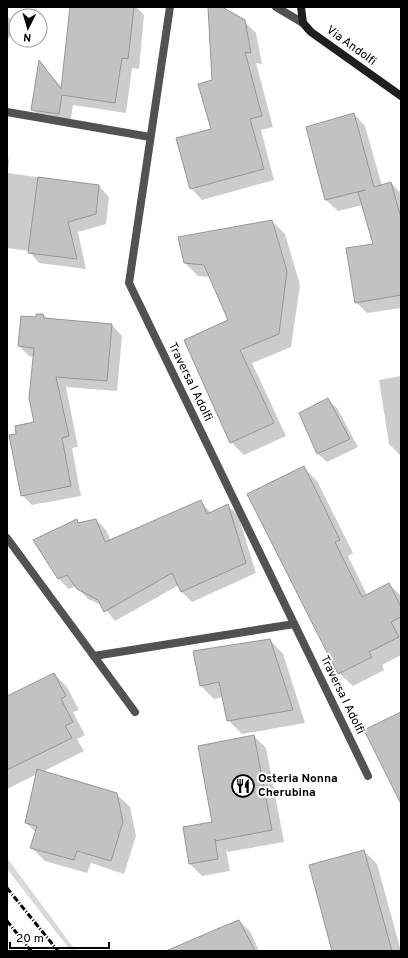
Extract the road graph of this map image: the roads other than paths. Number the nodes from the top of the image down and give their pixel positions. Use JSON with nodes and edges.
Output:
{"nodes":[{"id":1,"x":170,"y":7,"type":"edge"},
{"id":2,"x":276,"y":7,"type":"edge"},
{"id":3,"x":301,"y":7,"type":"edge"},
{"id":4,"x":303,"y":23,"type":"junction"},
{"id":5,"x":401,"y":96,"type":"edge"},
{"id":6,"x":7,"y":112,"type":"edge"},
{"id":7,"x":150,"y":137,"type":"junction"},
{"id":8,"x":7,"y":538,"type":"edge"},
{"id":9,"x":294,"y":624,"type":"junction"},
{"id":10,"x":94,"y":656,"type":"junction"},
{"id":11,"x":135,"y":712,"type":"dead end"},
{"id":12,"x":368,"y":776,"type":"dead end"}],
"edges":[{"from":1,"to":7,"type":"street","name":"Traversa I Adolfi"},
{"from":2,"to":4,"type":"street"},
{"from":3,"to":4,"type":"street"},
{"from":4,"to":5,"type":"street","name":"Via Andolfi"},
{"from":6,"to":7,"type":"street"},
{"from":7,"to":9,"type":"street","name":"Traversa I Adolfi"},
{"from":8,"to":10,"type":"street"},
{"from":9,"to":10,"type":"street"},
{"from":9,"to":12,"type":"street","name":"Traversa I Adolfi"},
{"from":10,"to":11,"type":"street"}]}
